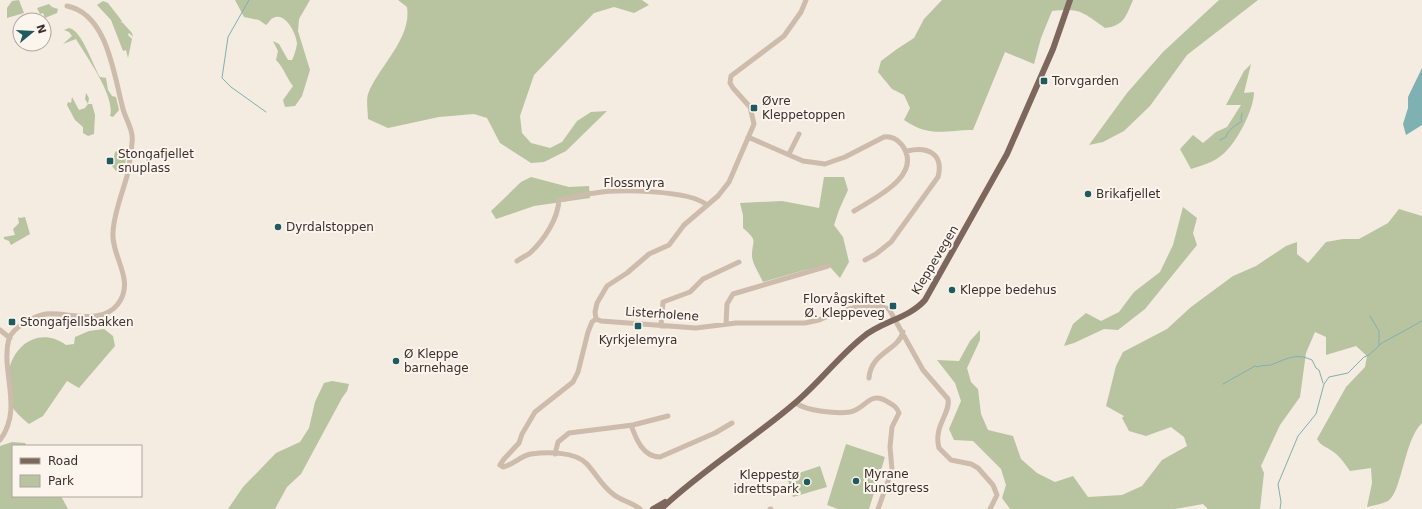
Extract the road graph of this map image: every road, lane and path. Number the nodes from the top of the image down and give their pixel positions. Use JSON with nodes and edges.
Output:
{"nodes":[{"id":1,"x":806,"y":0,"type":"edge"},
{"id":2,"x":1070,"y":0,"type":"edge"},
{"id":3,"x":67,"y":6,"type":"dead end"},
{"id":4,"x":799,"y":134,"type":"dead end"},
{"id":5,"x":748,"y":137,"type":"junction"},
{"id":6,"x":907,"y":152,"type":"junction"},
{"id":7,"x":790,"y":154,"type":"junction"},
{"id":8,"x":707,"y":204,"type":"junction"},
{"id":9,"x":854,"y":211,"type":"dead end"},
{"id":10,"x":865,"y":260,"type":"dead end"},
{"id":11,"x":517,"y":261,"type":"dead end"},
{"id":12,"x":738,"y":262,"type":"dead end"},
{"id":13,"x":828,"y":266,"type":"dead end"},
{"id":14,"x":596,"y":319,"type":"junction"},
{"id":15,"x":896,"y":319,"type":"junction"},
{"id":16,"x":726,"y":324,"type":"junction"},
{"id":17,"x":661,"y":326,"type":"junction"},
{"id":18,"x":0,"y":330,"type":"edge"},
{"id":19,"x":903,"y":332,"type":"junction"},
{"id":20,"x":10,"y":338,"type":"junction"},
{"id":21,"x":869,"y":378,"type":"dead end"},
{"id":22,"x":796,"y":403,"type":"junction"},
{"id":23,"x":668,"y":416,"type":"dead end"},
{"id":24,"x":732,"y":423,"type":"dead end"},
{"id":25,"x":631,"y":425,"type":"junction"},
{"id":26,"x":0,"y":440,"type":"edge"},
{"id":27,"x":555,"y":454,"type":"junction"},
{"id":28,"x":670,"y":500,"type":"junction"},
{"id":29,"x":640,"y":509,"type":"edge"},
{"id":30,"x":653,"y":509,"type":"edge"},
{"id":31,"x":662,"y":509,"type":"edge"},
{"id":32,"x":878,"y":509,"type":"edge"},
{"id":33,"x":990,"y":509,"type":"edge"}],
"edges":[{"from":1,"to":5,"type":"street"},
{"from":2,"to":15,"type":"main road","name":"Kleppevegen"},
{"from":3,"to":20,"type":"street"},
{"from":4,"to":7,"type":"street"},
{"from":5,"to":7,"type":"street"},
{"from":5,"to":8,"type":"street"},
{"from":6,"to":7,"type":"street"},
{"from":6,"to":9,"type":"street"},
{"from":6,"to":10,"type":"street"},
{"from":8,"to":11,"type":"street","name":"Flossmyra"},
{"from":8,"to":14,"type":"street"},
{"from":12,"to":17,"type":"street"},
{"from":13,"to":16,"type":"street"},
{"from":14,"to":17,"type":"street","name":"Listerholene"},
{"from":14,"to":27,"type":"street"},
{"from":15,"to":16,"type":"street","name":"Listerholene"},
{"from":15,"to":19,"type":"street"},
{"from":15,"to":22,"type":"main road","name":"Kleppevegen"},
{"from":16,"to":17,"type":"street","name":"Listerholene"},
{"from":18,"to":20,"type":"street"},
{"from":19,"to":21,"type":"street"},
{"from":19,"to":33,"type":"street"},
{"from":20,"to":26,"type":"street"},
{"from":22,"to":28,"type":"main road","name":"Kleppevegen"},
{"from":22,"to":32,"type":"street"},
{"from":23,"to":25,"type":"street"},
{"from":24,"to":25,"type":"street"},
{"from":25,"to":27,"type":"street"},
{"from":27,"to":29,"type":"street"},
{"from":28,"to":30,"type":"main road","name":"Kleppevegen"},
{"from":28,"to":31,"type":"main road","name":"Kleppevegen"}]}
